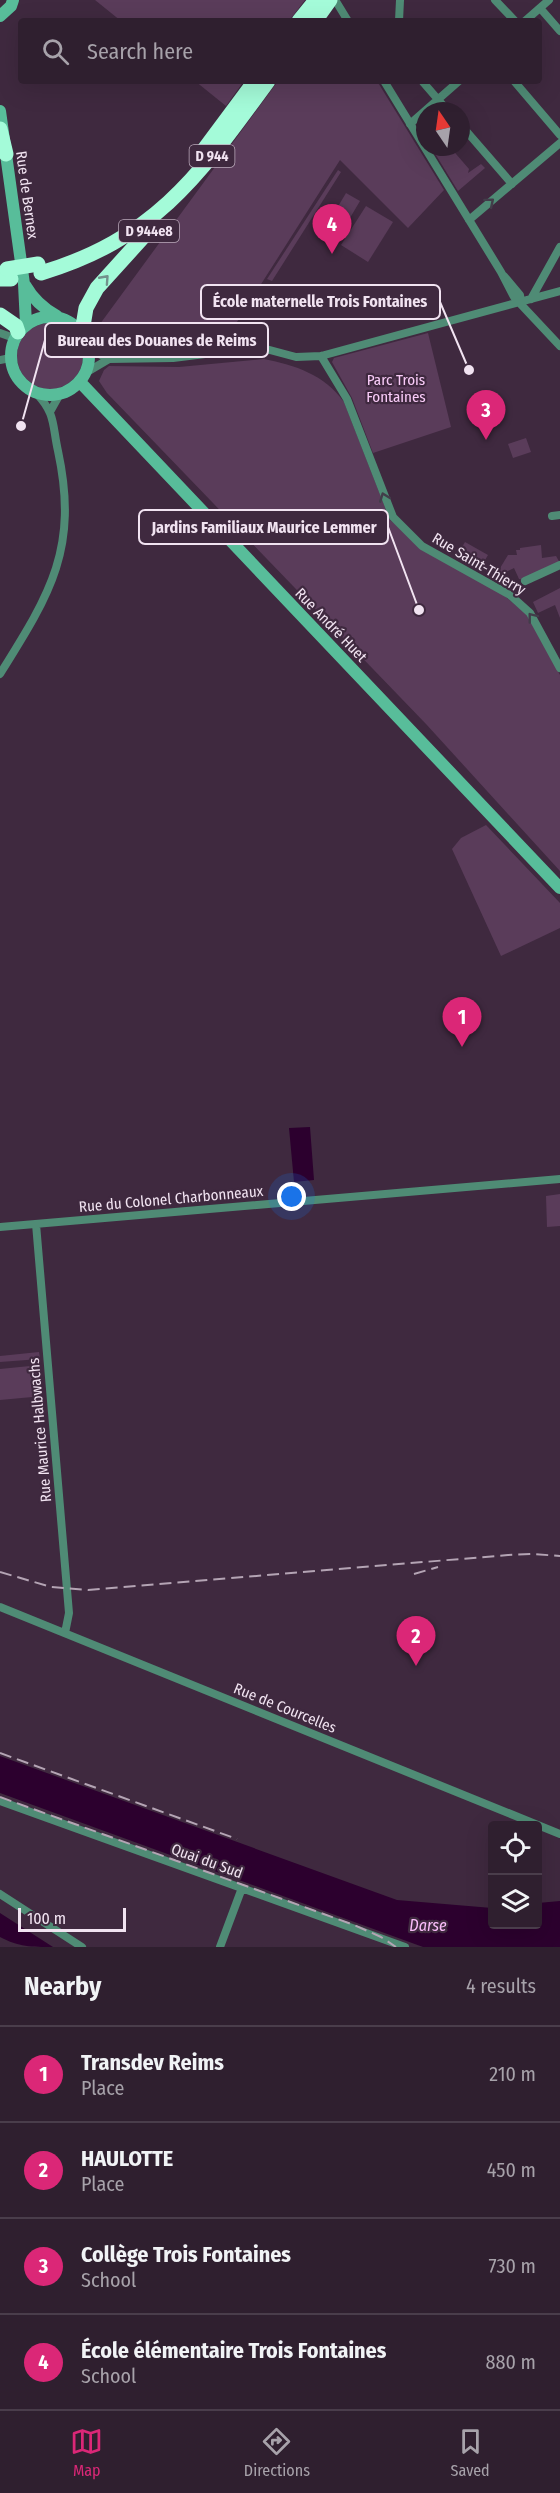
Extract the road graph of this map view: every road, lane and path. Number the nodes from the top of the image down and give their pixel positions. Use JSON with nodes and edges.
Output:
{"nodes":[{"id":1,"x":13,"y":0,"type":"edge"},
{"id":2,"x":314,"y":0,"type":"edge"},
{"id":3,"x":400,"y":0,"type":"edge"},
{"id":4,"x":495,"y":0,"type":"edge"},
{"id":5,"x":549,"y":0,"type":"edge"},
{"id":6,"x":331,"y":1,"type":"edge"},
{"id":7,"x":540,"y":8,"type":"junction"},
{"id":8,"x":0,"y":16,"type":"edge"},
{"id":9,"x":308,"y":18,"type":"edge"},
{"id":10,"x":310,"y":18,"type":"edge"},
{"id":11,"x":345,"y":18,"type":"edge"},
{"id":12,"x":399,"y":18,"type":"edge"},
{"id":13,"x":511,"y":18,"type":"edge"},
{"id":14,"x":528,"y":18,"type":"edge"},
{"id":15,"x":560,"y":31,"type":"edge"},
{"id":16,"x":253,"y":84,"type":"edge"},
{"id":17,"x":266,"y":84,"type":"edge"},
{"id":18,"x":386,"y":84,"type":"edge"},
{"id":19,"x":425,"y":84,"type":"edge"},
{"id":20,"x":456,"y":84,"type":"edge"},
{"id":21,"x":517,"y":84,"type":"edge"},
{"id":22,"x":438,"y":99,"type":"junction"},
{"id":23,"x":440,"y":102,"type":"edge"},
{"id":24,"x":0,"y":111,"type":"edge"},
{"id":25,"x":410,"y":124,"type":"junction"},
{"id":26,"x":0,"y":129,"type":"edge"},
{"id":27,"x":470,"y":135,"type":"edge"},
{"id":28,"x":560,"y":135,"type":"edge"},
{"id":29,"x":228,"y":137,"type":"junction"},
{"id":30,"x":560,"y":143,"type":"edge"},
{"id":31,"x":6,"y":154,"type":"junction"},
{"id":32,"x":512,"y":184,"type":"junction"},
{"id":33,"x":469,"y":220,"type":"junction"},
{"id":34,"x":560,"y":247,"type":"edge"},
{"id":35,"x":39,"y":269,"type":"junction"},
{"id":36,"x":7,"y":275,"type":"edge"},
{"id":37,"x":560,"y":291,"type":"edge"},
{"id":38,"x":531,"y":299,"type":"junction"},
{"id":39,"x":521,"y":302,"type":"junction"},
{"id":40,"x":0,"y":315,"type":"edge"},
{"id":41,"x":58,"y":317,"type":"junction"},
{"id":42,"x":19,"y":332,"type":"junction"},
{"id":43,"x":82,"y":332,"type":"junction"},
{"id":44,"x":0,"y":333,"type":"edge"},
{"id":45,"x":560,"y":346,"type":"edge"},
{"id":46,"x":89,"y":349,"type":"junction"},
{"id":47,"x":321,"y":356,"type":"junction"},
{"id":48,"x":5,"y":359,"type":"edge"},
{"id":49,"x":110,"y":360,"type":"junction"},
{"id":50,"x":83,"y":377,"type":"junction"},
{"id":51,"x":36,"y":393,"type":"junction"},
{"id":52,"x":60,"y":394,"type":"junction"},
{"id":53,"x":51,"y":410,"type":"junction"},
{"id":54,"x":560,"y":565,"type":"edge"},
{"id":55,"x":525,"y":581,"type":"dead end"},
{"id":56,"x":560,"y":668,"type":"edge"},
{"id":57,"x":0,"y":674,"type":"edge"},
{"id":58,"x":560,"y":888,"type":"edge"},
{"id":59,"x":560,"y":1179,"type":"edge"},
{"id":60,"x":36,"y":1224,"type":"junction"},
{"id":61,"x":0,"y":1227,"type":"edge"},
{"id":62,"x":0,"y":1607,"type":"edge"},
{"id":63,"x":65,"y":1633,"type":"junction"},
{"id":64,"x":0,"y":1801,"type":"edge"},
{"id":65,"x":560,"y":1834,"type":"edge"},
{"id":66,"x":242,"y":1888,"type":"junction"},
{"id":67,"x":0,"y":1894,"type":"edge"},
{"id":68,"x":82,"y":1947,"type":"edge"},
{"id":69,"x":220,"y":1947,"type":"edge"},
{"id":70,"x":405,"y":1947,"type":"edge"}],
"edges":[{"from":1,"to":8,"type":"street"},
{"from":2,"to":9,"type":"highway"},
{"from":3,"to":12,"type":"street"},
{"from":4,"to":13,"type":"street"},
{"from":5,"to":7,"type":"street"},
{"from":6,"to":10,"type":"highway"},
{"from":6,"to":11,"type":"street"},
{"from":7,"to":14,"type":"street"},
{"from":7,"to":15,"type":"street"},
{"from":16,"to":35,"type":"highway","number":"D 944"},
{"from":17,"to":29,"type":"highway","number":"D 944"},
{"from":18,"to":25,"type":"street"},
{"from":19,"to":22,"type":"street"},
{"from":20,"to":22,"type":"street"},
{"from":21,"to":28,"type":"street"},
{"from":22,"to":23,"type":"street"},
{"from":22,"to":25,"type":"street"},
{"from":24,"to":31,"type":"street","name":"Rue de Bernex"},
{"from":25,"to":33,"type":"street"},
{"from":26,"to":31,"type":"highway"},
{"from":27,"to":32,"type":"street"},
{"from":29,"to":35,"type":"highway","number":"D 944"},
{"from":43,"to":29,"type":"highway","number":"D 944e8","one_way":true},
{"from":30,"to":32,"type":"street"},
{"from":31,"to":36,"type":"street","name":"Rue de Bernex"},
{"from":33,"to":32,"type":"street","one_way":true},
{"from":33,"to":39,"type":"street"},
{"from":34,"to":38,"type":"street"},
{"from":35,"to":36,"type":"highway","number":"D 944","bridge":true},
{"from":36,"to":41,"type":"street"},
{"from":36,"to":42,"type":"street","name":"Rue de Bernex"},
{"from":37,"to":38,"type":"street"},
{"from":38,"to":39,"type":"street"},
{"from":39,"to":45,"type":"street"},
{"from":39,"to":47,"type":"street"},
{"from":40,"to":42,"type":"highway"},
{"from":41,"to":42,"type":"street"},
{"from":41,"to":43,"type":"street"},
{"from":42,"to":44,"type":"street"},
{"from":42,"to":48,"type":"street"},
{"from":43,"to":46,"type":"street"},
{"from":46,"to":49,"type":"street"},
{"from":46,"to":50,"type":"street"},
{"from":47,"to":49,"type":"street"},
{"from":56,"to":47,"type":"street","name":"Rue Saint-Thierry","one_way":true},
{"from":48,"to":51,"type":"street"},
{"from":49,"to":50,"type":"street"},
{"from":50,"to":52,"type":"street"},
{"from":50,"to":58,"type":"street","name":"Rue André Huet"},
{"from":51,"to":52,"type":"street"},
{"from":51,"to":53,"type":"street"},
{"from":52,"to":53,"type":"street"},
{"from":53,"to":57,"type":"street"},
{"from":54,"to":55,"type":"street"},
{"from":59,"to":60,"type":"street","name":"Rue du Colonel Charbonneaux"},
{"from":60,"to":61,"type":"street","name":"Rue du Colonel Charbonneaux"},
{"from":60,"to":63,"type":"street","name":"Rue Maurice Halbwachs"},
{"from":62,"to":63,"type":"street","name":"Rue de Courcelles"},
{"from":63,"to":65,"type":"street","name":"Rue de Courcelles"},
{"from":64,"to":66,"type":"street","name":"Quai du Sud"},
{"from":66,"to":69,"type":"street"},
{"from":66,"to":70,"type":"street","name":"Quai du Sud"},
{"from":67,"to":68,"type":"street"}]}
